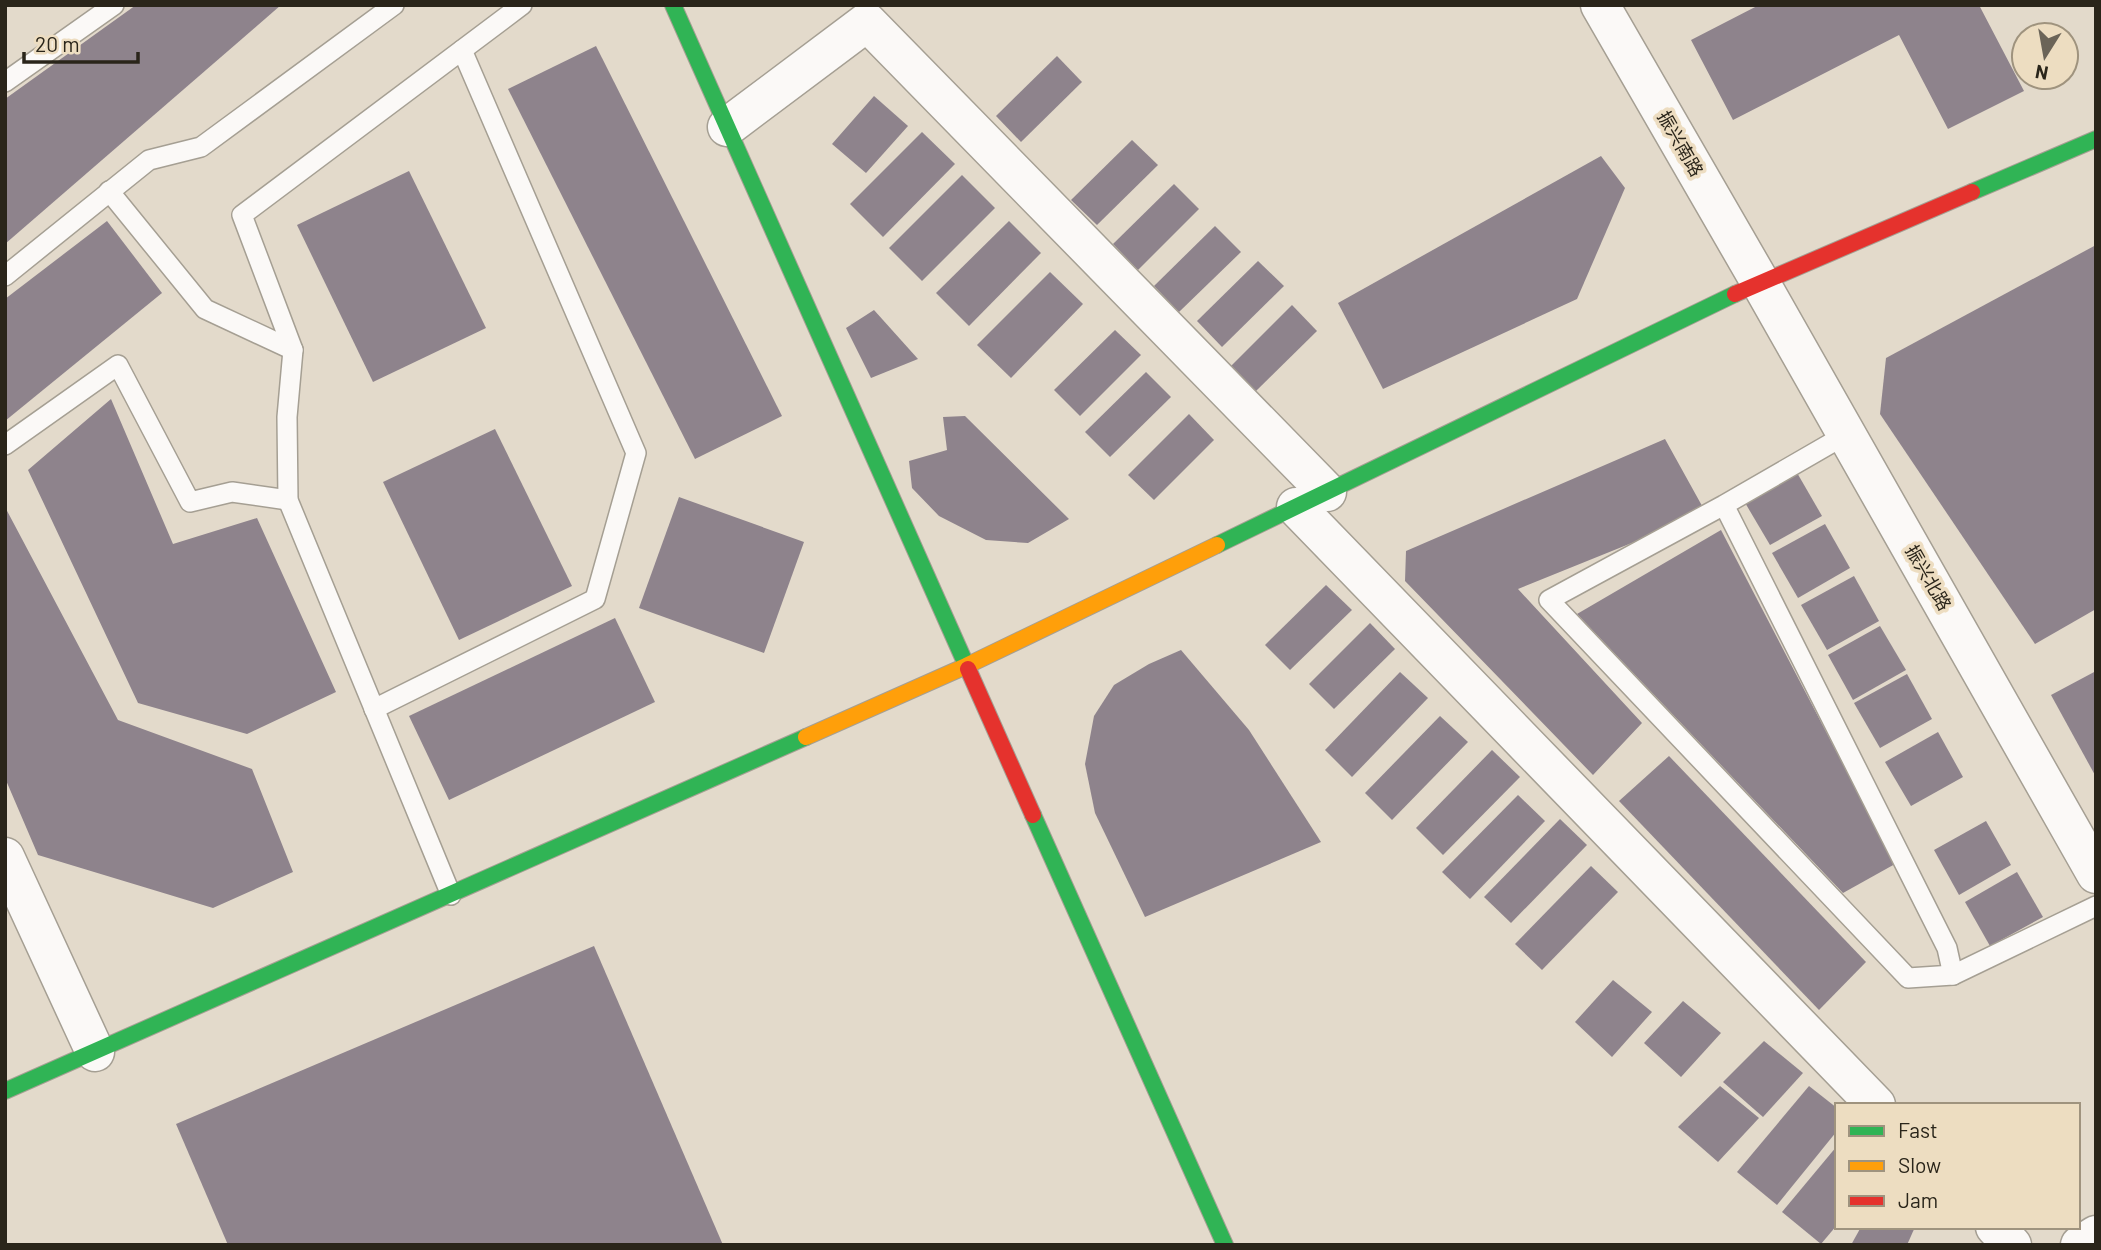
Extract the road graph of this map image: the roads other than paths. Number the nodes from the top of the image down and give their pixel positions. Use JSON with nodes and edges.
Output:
{"nodes":[{"id":1,"x":114,"y":5,"type":"edge"},
{"id":2,"x":394,"y":5,"type":"edge"},
{"id":3,"x":522,"y":5,"type":"edge"},
{"id":4,"x":673,"y":5,"type":"edge"},
{"id":5,"x":1600,"y":5,"type":"edge"},
{"id":6,"x":461,"y":50,"type":"junction"},
{"id":7,"x":5,"y":82,"type":"edge"},
{"id":8,"x":727,"y":127,"type":"junction"},
{"id":9,"x":2096,"y":138,"type":"edge"},
{"id":10,"x":109,"y":191,"type":"junction"},
{"id":11,"x":5,"y":276,"type":"edge"},
{"id":12,"x":1760,"y":282,"type":"junction"},
{"id":13,"x":293,"y":350,"type":"junction"},
{"id":14,"x":1847,"y":434,"type":"junction"},
{"id":15,"x":5,"y":445,"type":"edge"},
{"id":16,"x":288,"y":500,"type":"junction"},
{"id":17,"x":1312,"y":500,"type":"junction"},
{"id":18,"x":1724,"y":505,"type":"junction"},
{"id":19,"x":967,"y":666,"type":"junction"},
{"id":20,"x":374,"y":709,"type":"junction"},
{"id":21,"x":5,"y":857,"type":"edge"},
{"id":22,"x":2096,"y":874,"type":"edge"},
{"id":23,"x":451,"y":895,"type":"junction"},
{"id":24,"x":2096,"y":906,"type":"edge"},
{"id":25,"x":1953,"y":975,"type":"junction"},
{"id":26,"x":94,"y":1052,"type":"junction"},
{"id":27,"x":5,"y":1091,"type":"edge"},
{"id":28,"x":1874,"y":1103,"type":"edge"},
{"id":29,"x":1996,"y":1229,"type":"edge"},
{"id":30,"x":2096,"y":1235,"type":"edge"},
{"id":31,"x":1225,"y":1245,"type":"edge"},
{"id":32,"x":2011,"y":1245,"type":"edge"},
{"id":33,"x":2080,"y":1245,"type":"edge"}],
"edges":[{"from":1,"to":7,"type":"lane"},
{"from":2,"to":10,"type":"lane"},
{"from":3,"to":6,"type":"lane"},
{"from":4,"to":8,"type":"street"},
{"from":5,"to":12,"type":"street","name":"振兴南路"},
{"from":6,"to":13,"type":"lane"},
{"from":6,"to":20,"type":"lane"},
{"from":8,"to":17,"type":"street"},
{"from":8,"to":19,"type":"street"},
{"from":9,"to":12,"type":"street"},
{"from":10,"to":11,"type":"lane"},
{"from":10,"to":13,"type":"lane"},
{"from":12,"to":14,"type":"street","name":"振兴北路"},
{"from":12,"to":17,"type":"street"},
{"from":13,"to":16,"type":"lane"},
{"from":14,"to":18,"type":"lane"},
{"from":14,"to":22,"type":"street","name":"振兴北路"},
{"from":15,"to":16,"type":"lane"},
{"from":16,"to":20,"type":"lane"},
{"from":17,"to":19,"type":"street"},
{"from":17,"to":28,"type":"street"},
{"from":18,"to":25,"type":"lane"},
{"from":18,"to":25,"type":"lane"},
{"from":19,"to":23,"type":"street"},
{"from":19,"to":31,"type":"street"},
{"from":20,"to":23,"type":"lane"},
{"from":21,"to":26,"type":"street"},
{"from":23,"to":26,"type":"street"},
{"from":24,"to":25,"type":"lane"},
{"from":26,"to":27,"type":"street"},
{"from":29,"to":32,"type":"street"},
{"from":30,"to":33,"type":"street"}]}
